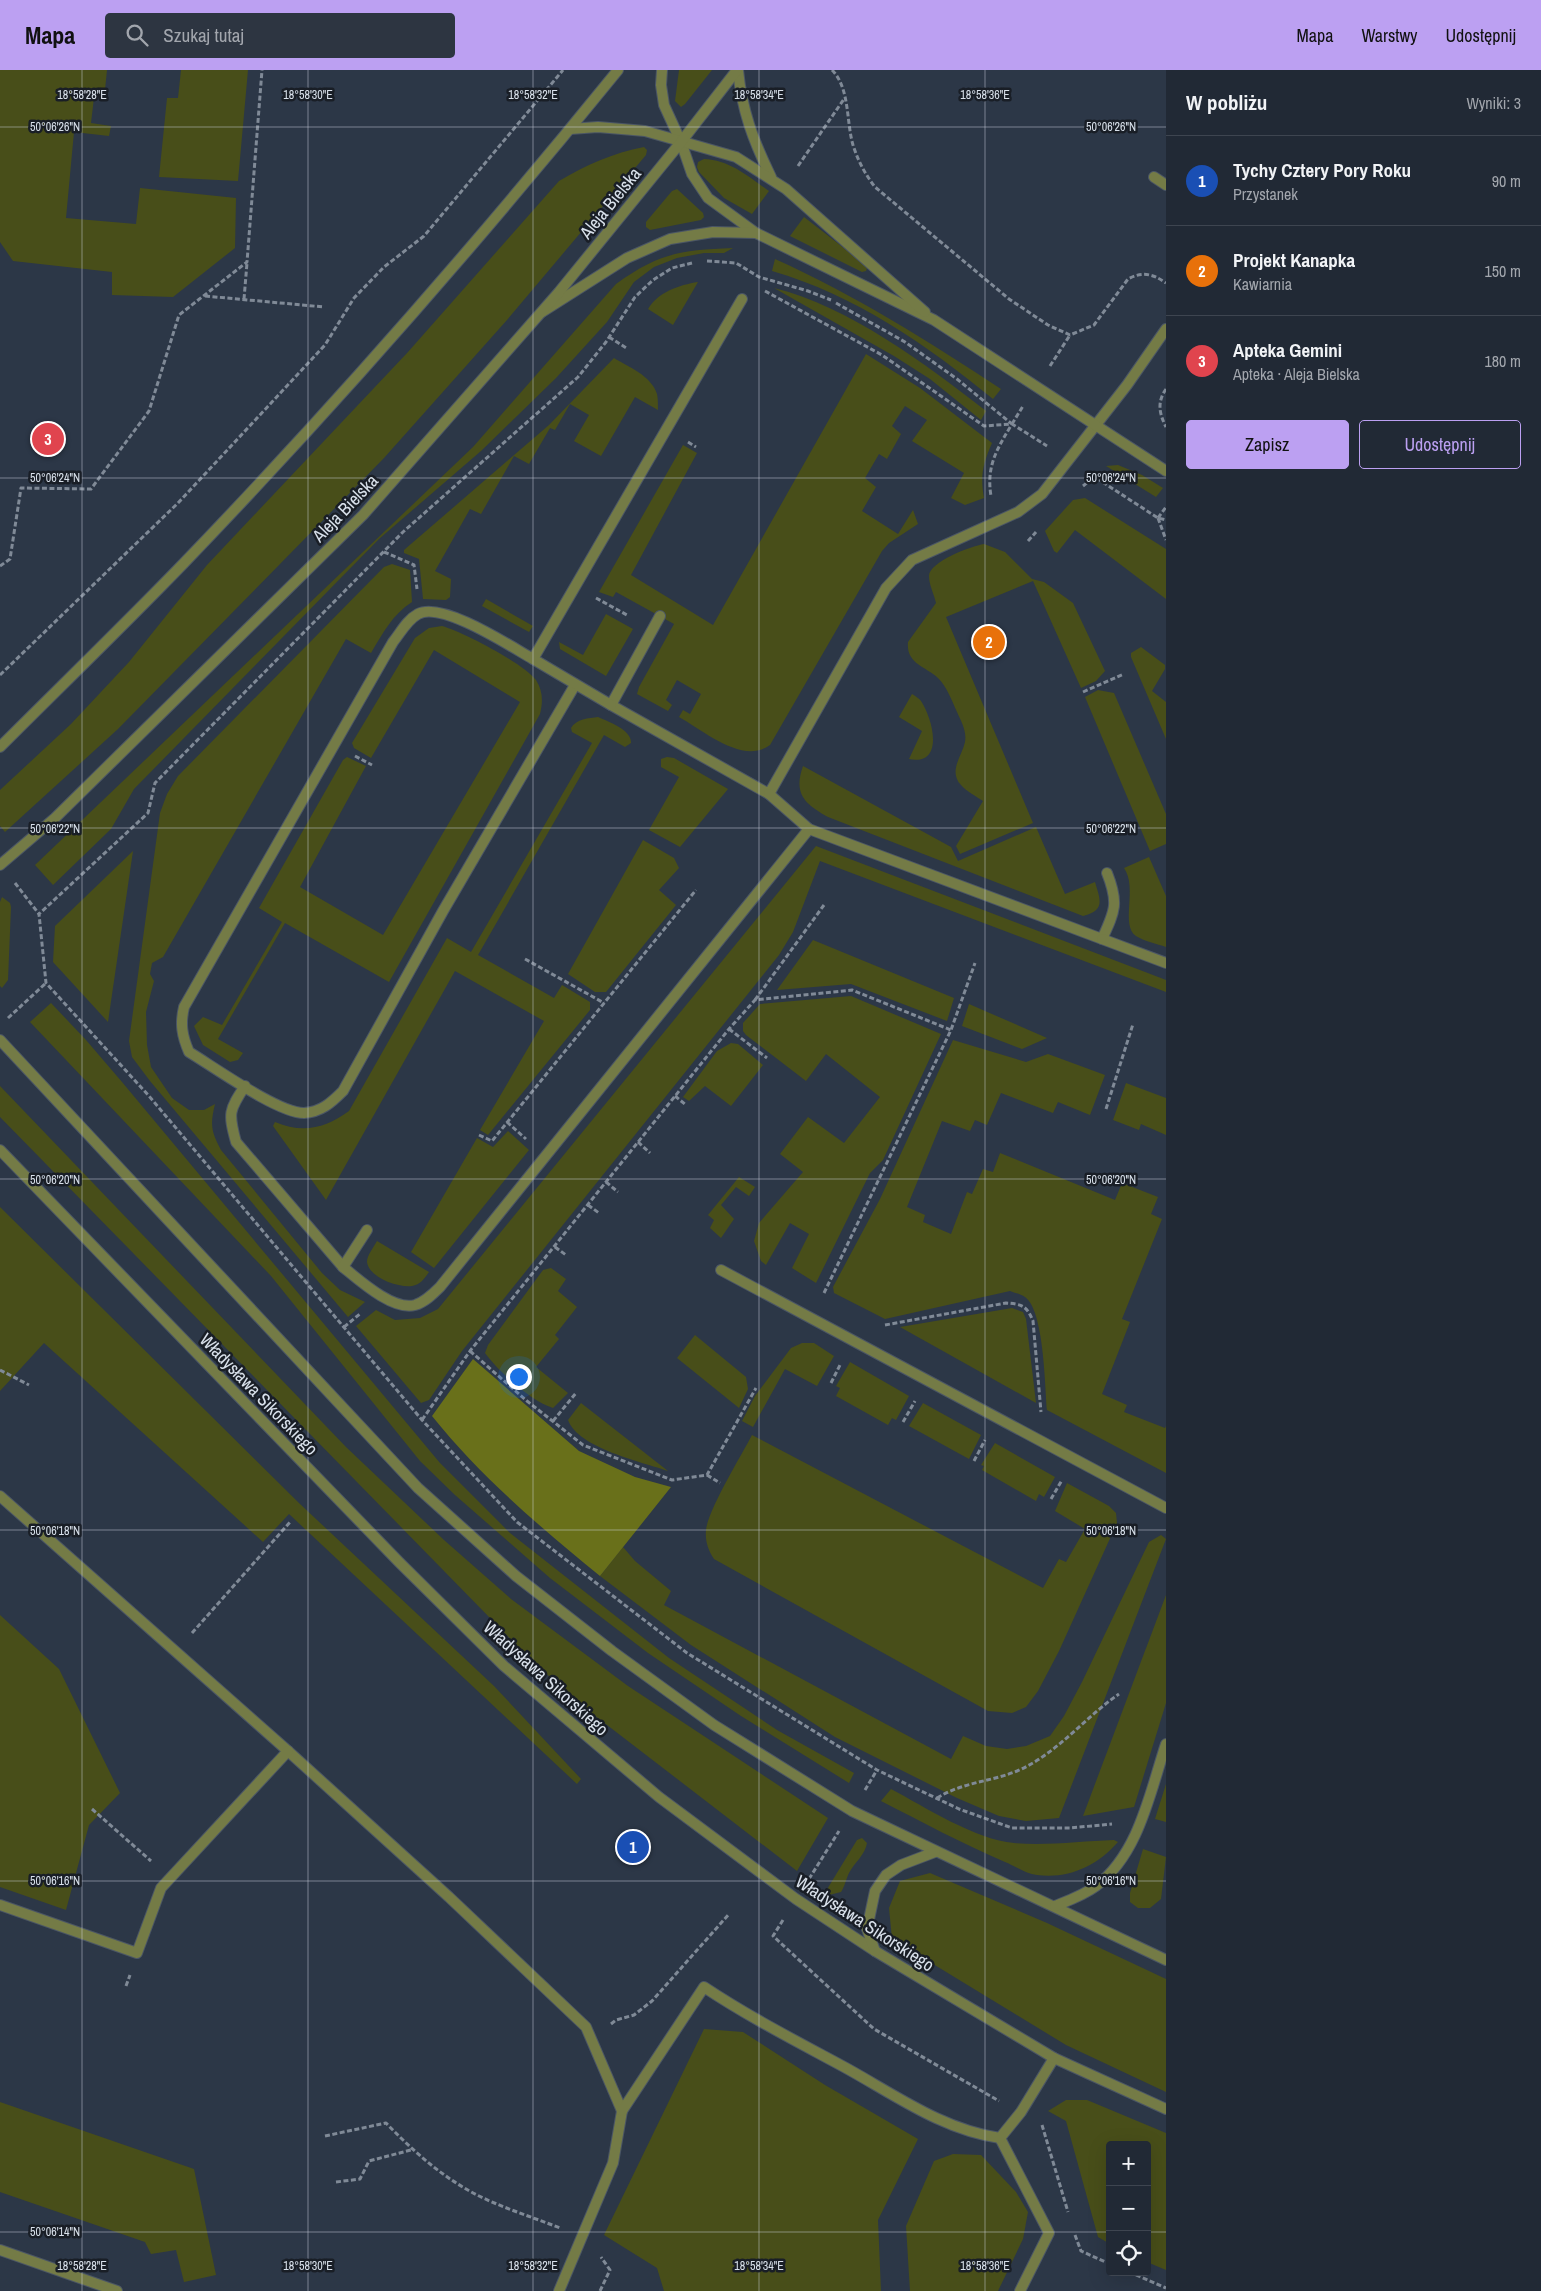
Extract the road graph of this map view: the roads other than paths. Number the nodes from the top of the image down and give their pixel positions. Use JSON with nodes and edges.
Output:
{"nodes":[{"id":1,"x":618,"y":70,"type":"edge"},
{"id":2,"x":662,"y":70,"type":"edge"},
{"id":3,"x":738,"y":70,"type":"edge"},
{"id":4,"x":570,"y":129,"type":"junction"},
{"id":5,"x":681,"y":142,"type":"junction"},
{"id":6,"x":1154,"y":177,"type":"dead end"},
{"id":7,"x":772,"y":178,"type":"junction"},
{"id":8,"x":1166,"y":185,"type":"edge"},
{"id":9,"x":756,"y":233,"type":"junction"},
{"id":10,"x":742,"y":299,"type":"dead end"},
{"id":11,"x":540,"y":314,"type":"junction"},
{"id":12,"x":934,"y":320,"type":"junction"},
{"id":13,"x":1166,"y":329,"type":"edge"},
{"id":14,"x":1096,"y":425,"type":"junction"},
{"id":15,"x":1166,"y":470,"type":"edge"},
{"id":16,"x":660,"y":616,"type":"dead end"},
{"id":17,"x":533,"y":659,"type":"junction"},
{"id":18,"x":575,"y":685,"type":"junction"},
{"id":19,"x":611,"y":705,"type":"junction"},
{"id":20,"x":0,"y":746,"type":"edge"},
{"id":21,"x":770,"y":794,"type":"junction"},
{"id":22,"x":809,"y":829,"type":"junction"},
{"id":23,"x":0,"y":865,"type":"edge"},
{"id":24,"x":1107,"y":873,"type":"dead end"},
{"id":25,"x":1102,"y":939,"type":"junction"},
{"id":26,"x":1166,"y":963,"type":"edge"},
{"id":27,"x":0,"y":1040,"type":"edge"},
{"id":28,"x":245,"y":1086,"type":"junction"},
{"id":29,"x":0,"y":1150,"type":"edge"},
{"id":30,"x":367,"y":1230,"type":"dead end"},
{"id":31,"x":343,"y":1268,"type":"junction"},
{"id":32,"x":721,"y":1270,"type":"dead end"},
{"id":33,"x":0,"y":1496,"type":"edge"},
{"id":34,"x":1166,"y":1508,"type":"edge"},
{"id":35,"x":1166,"y":1744,"type":"edge"},
{"id":36,"x":288,"y":1751,"type":"junction"},
{"id":37,"x":935,"y":1852,"type":"junction"},
{"id":38,"x":0,"y":1905,"type":"edge"},
{"id":39,"x":1055,"y":1906,"type":"junction"},
{"id":40,"x":875,"y":1951,"type":"junction"},
{"id":41,"x":1166,"y":1960,"type":"edge"},
{"id":42,"x":1054,"y":2058,"type":"junction"},
{"id":43,"x":1166,"y":2109,"type":"edge"},
{"id":44,"x":622,"y":2111,"type":"junction"},
{"id":45,"x":1000,"y":2138,"type":"junction"},
{"id":46,"x":0,"y":2250,"type":"edge"},
{"id":47,"x":117,"y":2291,"type":"edge"},
{"id":48,"x":559,"y":2291,"type":"edge"},
{"id":49,"x":1020,"y":2291,"type":"edge"}],
"edges":[{"from":1,"to":4,"type":"street"},
{"from":2,"to":5,"type":"street"},
{"from":3,"to":5,"type":"street","name":"Aleja Bielska"},
{"from":3,"to":7,"type":"street"},
{"from":4,"to":5,"type":"street"},
{"from":4,"to":20,"type":"street"},
{"from":5,"to":7,"type":"street"},
{"from":5,"to":9,"type":"street"},
{"from":5,"to":11,"type":"street","name":"Aleja Bielska"},
{"from":6,"to":8,"type":"street"},
{"from":7,"to":12,"type":"street"},
{"from":9,"to":11,"type":"street"},
{"from":9,"to":12,"type":"street"},
{"from":10,"to":17,"type":"street"},
{"from":11,"to":23,"type":"street","name":"Aleja Bielska"},
{"from":12,"to":14,"type":"street"},
{"from":13,"to":14,"type":"street"},
{"from":14,"to":15,"type":"street"},
{"from":14,"to":21,"type":"street"},
{"from":16,"to":19,"type":"street"},
{"from":17,"to":18,"type":"street"},
{"from":17,"to":28,"type":"street"},
{"from":18,"to":19,"type":"street"},
{"from":18,"to":28,"type":"street"},
{"from":19,"to":21,"type":"street"},
{"from":21,"to":22,"type":"street"},
{"from":22,"to":25,"type":"street"},
{"from":22,"to":31,"type":"street"},
{"from":24,"to":25,"type":"street"},
{"from":25,"to":26,"type":"street"},
{"from":27,"to":37,"type":"street"},
{"from":28,"to":31,"type":"street"},
{"from":29,"to":40,"type":"street","name":"Władysława Sikorskiego"},
{"from":30,"to":31,"type":"street"},
{"from":32,"to":34,"type":"street"},
{"from":33,"to":36,"type":"street"},
{"from":35,"to":39,"type":"street"},
{"from":36,"to":38,"type":"street"},
{"from":36,"to":44,"type":"street"},
{"from":37,"to":39,"type":"street"},
{"from":37,"to":40,"type":"street"},
{"from":39,"to":41,"type":"street"},
{"from":40,"to":42,"type":"street","name":"Władysława Sikorskiego"},
{"from":42,"to":43,"type":"street","name":"Władysława Sikorskiego"},
{"from":42,"to":45,"type":"street"},
{"from":44,"to":45,"type":"street"},
{"from":44,"to":48,"type":"street"},
{"from":45,"to":49,"type":"street"},
{"from":46,"to":47,"type":"street"}]}
